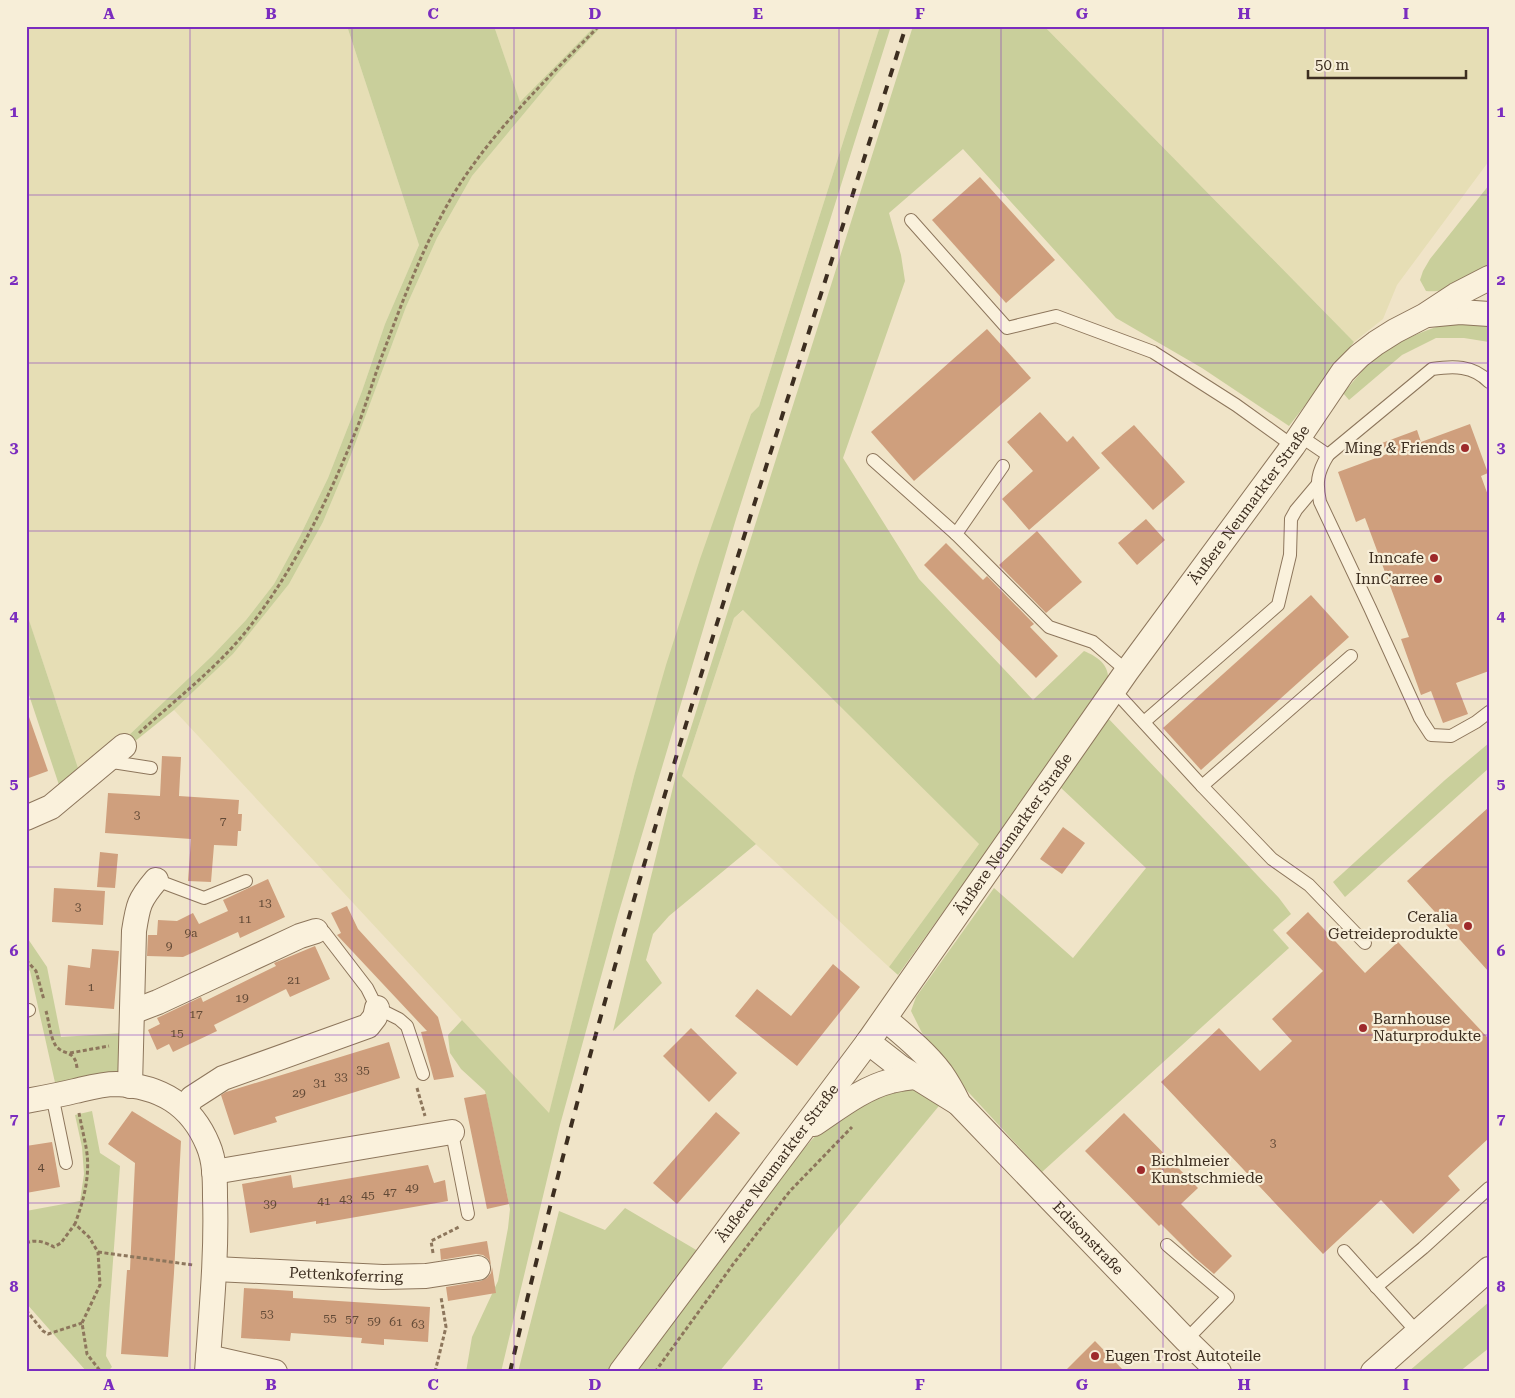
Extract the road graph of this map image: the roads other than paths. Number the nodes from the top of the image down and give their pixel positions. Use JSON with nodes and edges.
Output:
{"nodes":[{"id":1,"x":911,"y":220,"type":"dead end"},
{"id":2,"x":1482,"y":284,"type":"edge"},
{"id":3,"x":1489,"y":314,"type":"edge"},
{"id":4,"x":1424,"y":316,"type":"junction"},
{"id":5,"x":1489,"y":382,"type":"edge"},
{"id":6,"x":1297,"y":441,"type":"junction"},
{"id":7,"x":1328,"y":456,"type":"junction"},
{"id":8,"x":873,"y":460,"type":"dead end"},
{"id":9,"x":1003,"y":466,"type":"dead end"},
{"id":10,"x":1317,"y":485,"type":"junction"},
{"id":11,"x":956,"y":534,"type":"junction"},
{"id":12,"x":1351,"y":656,"type":"dead end"},
{"id":13,"x":1120,"y":681,"type":"junction"},
{"id":14,"x":1489,"y":712,"type":"edge"},
{"id":15,"x":1144,"y":722,"type":"junction"},
{"id":16,"x":115,"y":754,"type":"joint"},
{"id":17,"x":151,"y":768,"type":"dead end"},
{"id":18,"x":1202,"y":786,"type":"junction"},
{"id":19,"x":26,"y":818,"type":"edge"},
{"id":20,"x":156,"y":880,"type":"joint"},
{"id":21,"x":246,"y":881,"type":"dead end"},
{"id":22,"x":316,"y":931,"type":"joint"},
{"id":23,"x":1364,"y":942,"type":"dead end"},
{"id":24,"x":378,"y":1008,"type":"junction"},
{"id":25,"x":132,"y":1012,"type":"junction"},
{"id":26,"x":885,"y":1019,"type":"junction"},
{"id":27,"x":868,"y":1042,"type":"junction"},
{"id":28,"x":423,"y":1074,"type":"road end"},
{"id":29,"x":918,"y":1079,"type":"junction"},
{"id":30,"x":130,"y":1086,"type":"junction"},
{"id":31,"x":63,"y":1093,"type":"junction"},
{"id":32,"x":26,"y":1101,"type":"edge"},
{"id":33,"x":960,"y":1104,"type":"junction"},
{"id":34,"x":185,"y":1108,"type":"junction"},
{"id":35,"x":444,"y":1129,"type":"joint"},
{"id":36,"x":800,"y":1133,"type":"junction"},
{"id":37,"x":66,"y":1163,"type":"dead end"},
{"id":38,"x":214,"y":1172,"type":"junction"},
{"id":39,"x":1489,"y":1188,"type":"edge"},
{"id":40,"x":468,"y":1214,"type":"dead end"},
{"id":41,"x":1167,"y":1245,"type":"dead end"},
{"id":42,"x":1344,"y":1251,"type":"dead end"},
{"id":43,"x":478,"y":1268,"type":"dead end"},
{"id":44,"x":215,"y":1269,"type":"junction"},
{"id":45,"x":1489,"y":1270,"type":"edge"},
{"id":46,"x":1376,"y":1287,"type":"junction"},
{"id":47,"x":1418,"y":1333,"type":"junction"},
{"id":48,"x":1186,"y":1340,"type":"junction"},
{"id":49,"x":208,"y":1364,"type":"edge"},
{"id":50,"x":274,"y":1372,"type":"edge"},
{"id":51,"x":622,"y":1372,"type":"edge"},
{"id":52,"x":1219,"y":1372,"type":"edge"},
{"id":53,"x":1373,"y":1372,"type":"edge"}],
"edges":[{"from":1,"to":6,"type":"lane"},
{"from":2,"to":4,"type":"street","name":"Äußere Neumarkter Straße"},
{"from":3,"to":4,"type":"street","name":"Äußere Neumarkter Straße"},
{"from":4,"to":6,"type":"street","name":"Äußere Neumarkter Straße"},
{"from":5,"to":7,"type":"lane"},
{"from":6,"to":7,"type":"lane"},
{"from":6,"to":13,"type":"street","name":"Äußere Neumarkter Straße"},
{"from":7,"to":10,"type":"lane"},
{"from":8,"to":11,"type":"lane"},
{"from":9,"to":11,"type":"lane"},
{"from":10,"to":14,"type":"lane"},
{"from":10,"to":15,"type":"lane"},
{"from":11,"to":13,"type":"lane"},
{"from":12,"to":18,"type":"lane"},
{"from":13,"to":15,"type":"lane"},
{"from":13,"to":26,"type":"street","name":"Äußere Neumarkter Straße"},
{"from":15,"to":18,"type":"lane"},
{"from":16,"to":17,"type":"lane"},
{"from":16,"to":19,"type":"street"},
{"from":18,"to":23,"type":"lane"},
{"from":20,"to":21,"type":"lane"},
{"from":20,"to":25,"type":"street"},
{"from":22,"to":24,"type":"lane"},
{"from":22,"to":25,"type":"street"},
{"from":24,"to":28,"type":"lane"},
{"from":24,"to":34,"type":"street"},
{"from":25,"to":30,"type":"street"},
{"from":26,"to":27,"type":"street","name":"Äußere Neumarkter Straße"},
{"from":26,"to":33,"type":"street","name":"Edisonstraße"},
{"from":27,"to":29,"type":"street","name":"Edisonstraße"},
{"from":27,"to":36,"type":"street","name":"Äußere Neumarkter Straße"},
{"from":29,"to":33,"type":"street","name":"Edisonstraße"},
{"from":29,"to":36,"type":"street"},
{"from":30,"to":31,"type":"street"},
{"from":30,"to":34,"type":"street"},
{"from":31,"to":32,"type":"street"},
{"from":31,"to":37,"type":"lane"},
{"from":33,"to":48,"type":"street","name":"Edisonstraße"},
{"from":34,"to":38,"type":"street"},
{"from":35,"to":38,"type":"street"},
{"from":35,"to":40,"type":"lane"},
{"from":36,"to":51,"type":"street","name":"Äußere Neumarkter Straße"},
{"from":38,"to":44,"type":"street"},
{"from":39,"to":46,"type":"lane"},
{"from":41,"to":48,"type":"lane"},
{"from":42,"to":46,"type":"lane"},
{"from":43,"to":44,"type":"street","name":"Pettenkoferring"},
{"from":44,"to":49,"type":"street"},
{"from":45,"to":47,"type":"street"},
{"from":46,"to":47,"type":"lane"},
{"from":47,"to":53,"type":"street"},
{"from":48,"to":52,"type":"street","name":"Edisonstraße"},
{"from":49,"to":50,"type":"street"}]}
